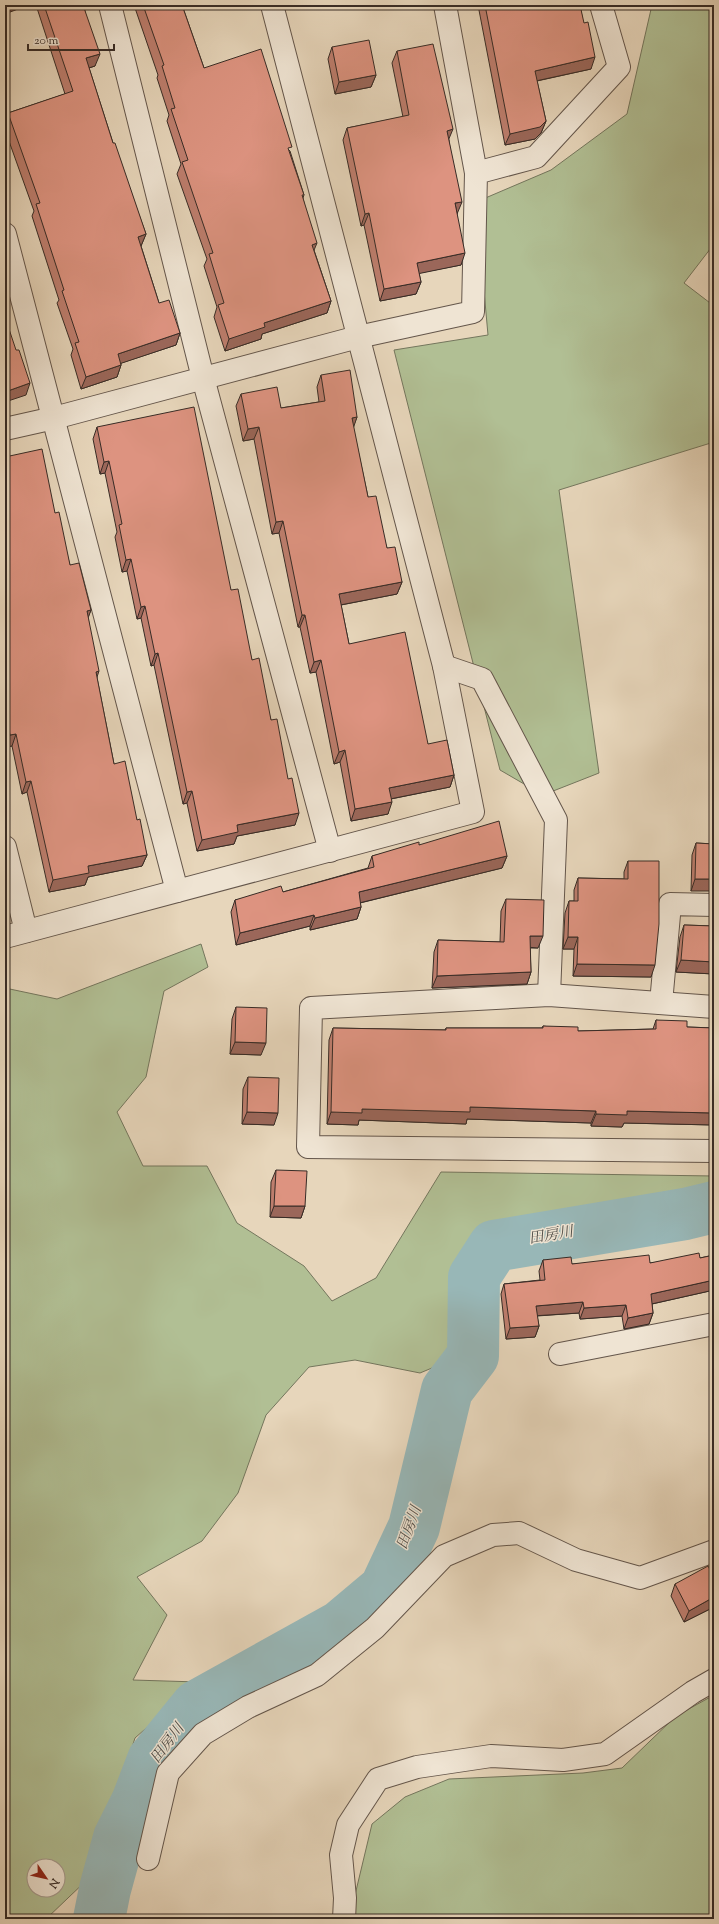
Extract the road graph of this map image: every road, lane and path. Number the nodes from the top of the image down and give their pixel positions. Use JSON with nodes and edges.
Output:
{"nodes":[{"id":1,"x":110,"y":5,"type":"edge"},
{"id":2,"x":272,"y":5,"type":"edge"},
{"id":3,"x":445,"y":5,"type":"edge"},
{"id":4,"x":601,"y":5,"type":"edge"},
{"id":5,"x":476,"y":173,"type":"junction"},
{"id":6,"x":5,"y":234,"type":"edge"},
{"id":7,"x":358,"y":337,"type":"junction"},
{"id":8,"x":203,"y":378,"type":"junction"},
{"id":9,"x":54,"y":418,"type":"junction"},
{"id":10,"x":5,"y":429,"type":"edge"},
{"id":11,"x":444,"y":666,"type":"junction"},
{"id":12,"x":5,"y":847,"type":"edge"},
{"id":13,"x":330,"y":851,"type":"junction"},
{"id":14,"x":177,"y":891,"type":"junction"},
{"id":15,"x":714,"y":905,"type":"edge"},
{"id":16,"x":26,"y":931,"type":"junction"},
{"id":17,"x":5,"y":937,"type":"edge"},
{"id":18,"x":549,"y":995,"type":"junction"},
{"id":19,"x":661,"y":1003,"type":"junction"},
{"id":20,"x":714,"y":1007,"type":"edge"},
{"id":21,"x":714,"y":1151,"type":"edge"},
{"id":22,"x":714,"y":1324,"type":"edge"},
{"id":23,"x":560,"y":1354,"type":"dead end"},
{"id":24,"x":714,"y":1551,"type":"edge"},
{"id":25,"x":714,"y":1680,"type":"edge"},
{"id":26,"x":148,"y":1859,"type":"dead end"},
{"id":27,"x":344,"y":1919,"type":"edge"}],
"edges":[{"from":1,"to":8,"type":"street"},
{"from":2,"to":7,"type":"street"},
{"from":3,"to":5,"type":"street"},
{"from":4,"to":5,"type":"street"},
{"from":5,"to":7,"type":"street"},
{"from":6,"to":9,"type":"street"},
{"from":7,"to":8,"type":"street"},
{"from":7,"to":11,"type":"street"},
{"from":8,"to":9,"type":"street"},
{"from":8,"to":13,"type":"street"},
{"from":9,"to":10,"type":"street"},
{"from":9,"to":14,"type":"street"},
{"from":11,"to":13,"type":"street"},
{"from":11,"to":18,"type":"street"},
{"from":12,"to":16,"type":"street"},
{"from":13,"to":14,"type":"street"},
{"from":14,"to":16,"type":"street"},
{"from":15,"to":19,"type":"street"},
{"from":16,"to":17,"type":"street"},
{"from":18,"to":19,"type":"street"},
{"from":18,"to":21,"type":"street"},
{"from":19,"to":20,"type":"street"},
{"from":22,"to":23,"type":"street"},
{"from":24,"to":26,"type":"street"},
{"from":25,"to":27,"type":"street"}]}
